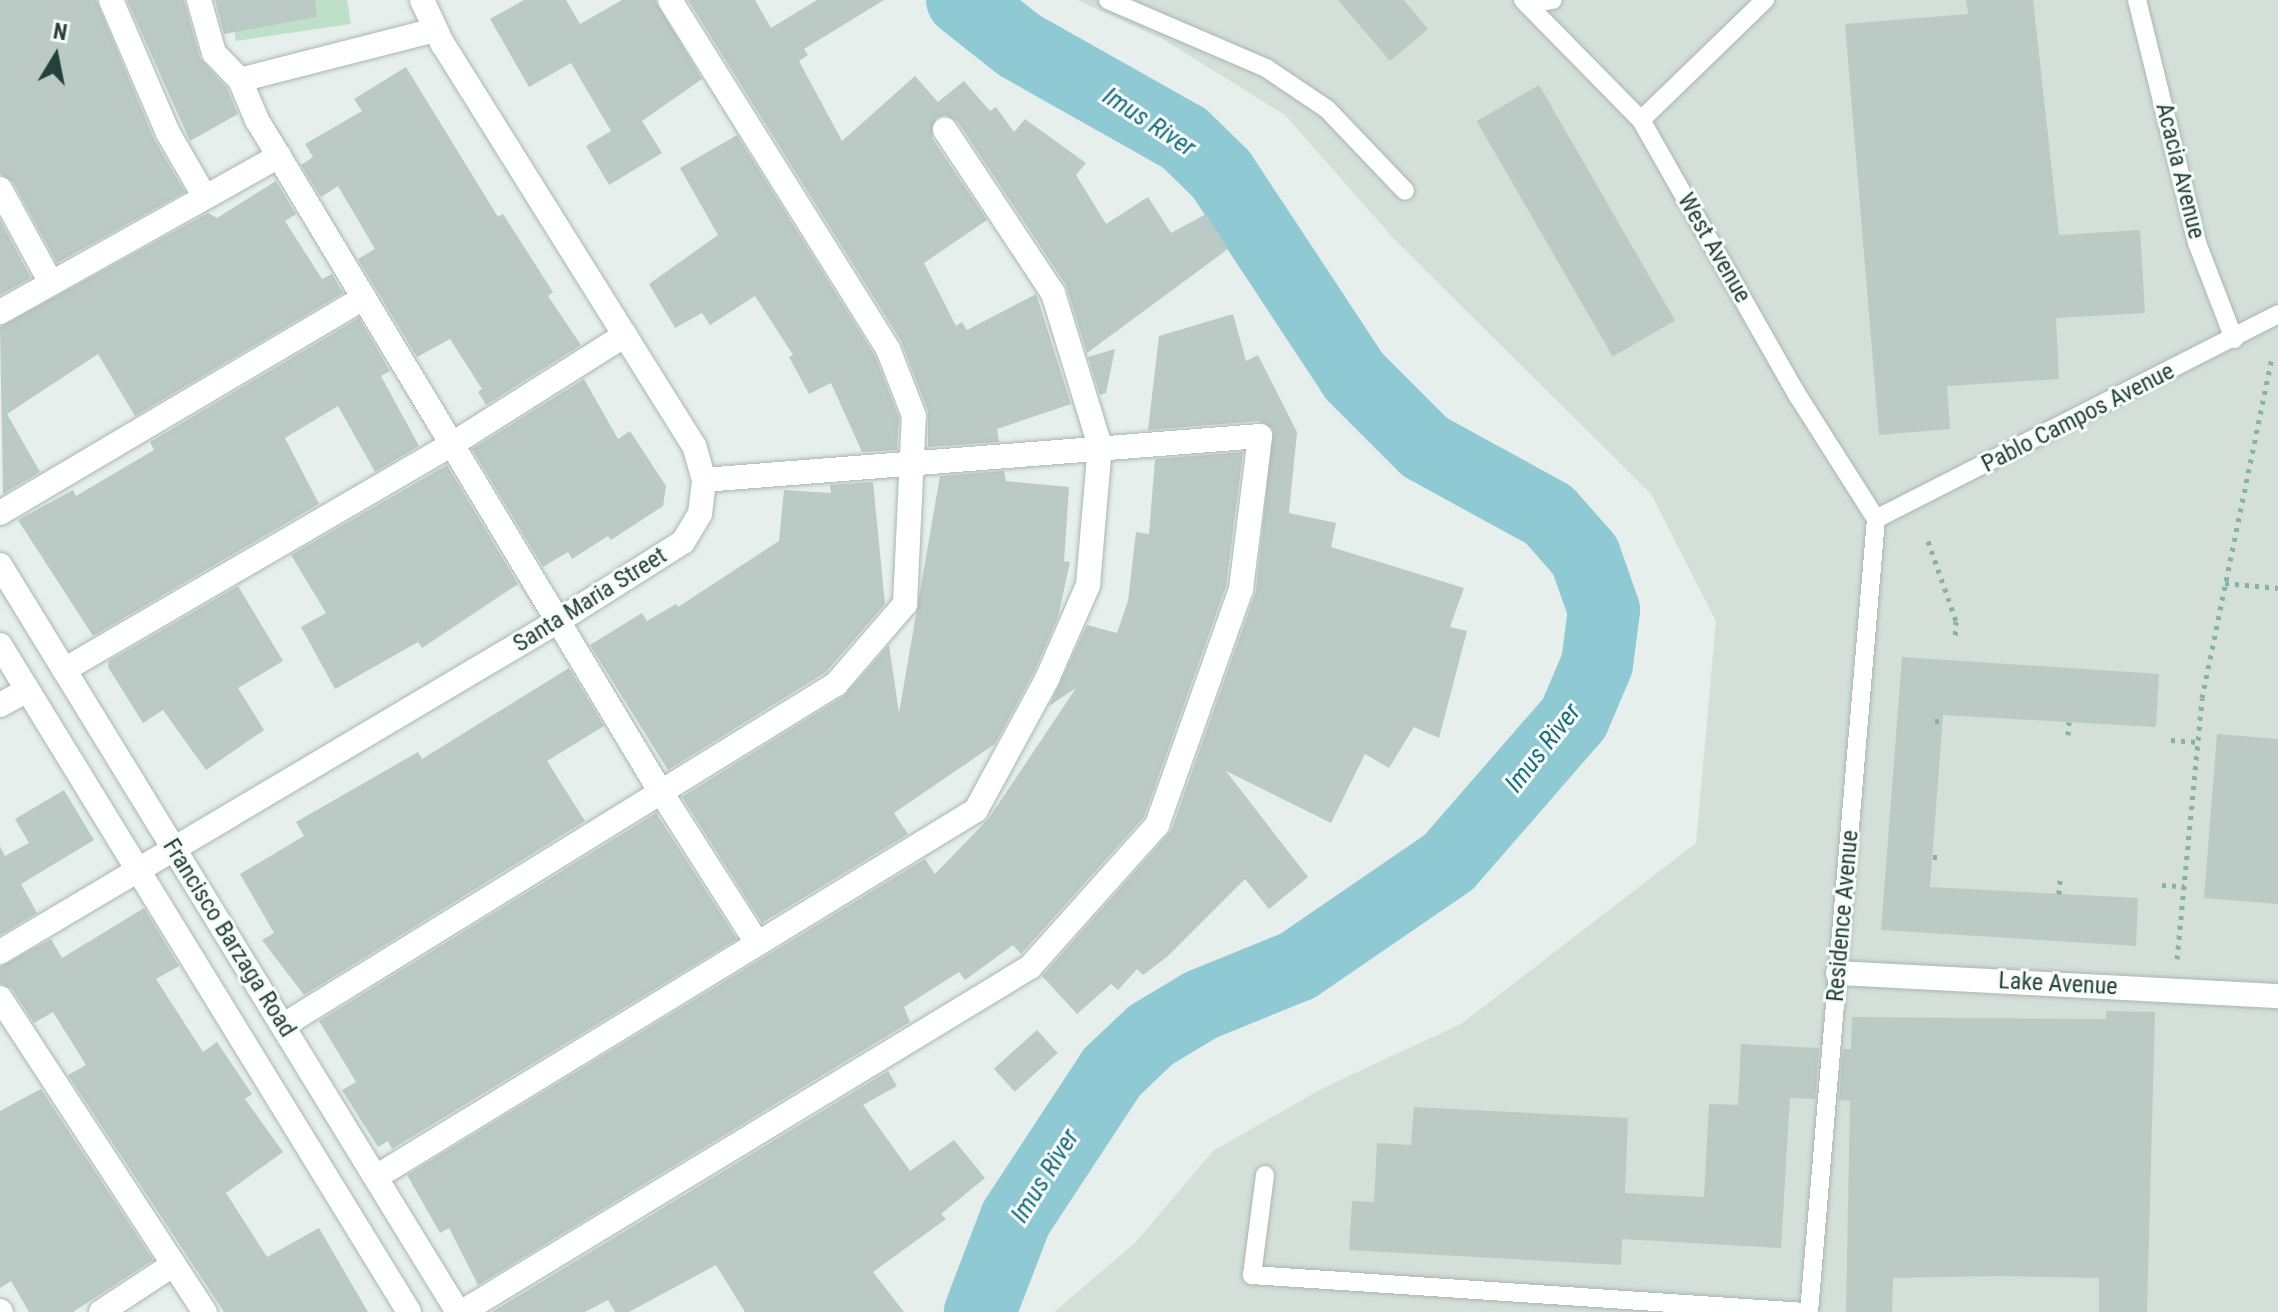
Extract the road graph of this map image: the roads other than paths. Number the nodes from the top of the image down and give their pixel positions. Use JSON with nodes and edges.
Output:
{"nodes":[{"id":1,"x":111,"y":0,"type":"edge"},
{"id":2,"x":199,"y":0,"type":"edge"},
{"id":3,"x":422,"y":0,"type":"edge"},
{"id":4,"x":670,"y":0,"type":"edge"},
{"id":5,"x":1553,"y":0,"type":"edge"},
{"id":6,"x":1765,"y":0,"type":"edge"},
{"id":7,"x":2137,"y":0,"type":"edge"},
{"id":8,"x":1113,"y":1,"type":"edge"},
{"id":9,"x":1525,"y":2,"type":"edge"},
{"id":10,"x":435,"y":30,"type":"junction"},
{"id":11,"x":240,"y":80,"type":"junction"},
{"id":12,"x":1641,"y":120,"type":"junction"},
{"id":13,"x":945,"y":130,"type":"dead end"},
{"id":14,"x":279,"y":156,"type":"junction"},
{"id":15,"x":0,"y":189,"type":"edge"},
{"id":16,"x":1405,"y":191,"type":"dead end"},
{"id":17,"x":205,"y":197,"type":"junction"},
{"id":18,"x":51,"y":283,"type":"junction"},
{"id":19,"x":364,"y":298,"type":"junction"},
{"id":20,"x":0,"y":312,"type":"edge"},
{"id":21,"x":2278,"y":314,"type":"edge"},
{"id":22,"x":625,"y":335,"type":"junction"},
{"id":23,"x":2234,"y":339,"type":"junction"},
{"id":24,"x":451,"y":445,"type":"junction"},
{"id":25,"x":1100,"y":446,"type":"junction"},
{"id":26,"x":915,"y":463,"type":"junction"},
{"id":27,"x":704,"y":480,"type":"junction"},
{"id":28,"x":0,"y":513,"type":"edge"},
{"id":29,"x":1876,"y":519,"type":"junction"},
{"id":30,"x":0,"y":565,"type":"edge"},
{"id":31,"x":558,"y":621,"type":"junction"},
{"id":32,"x":0,"y":645,"type":"edge"},
{"id":33,"x":64,"y":670,"type":"junction"},
{"id":34,"x":27,"y":690,"type":"junction"},
{"id":35,"x":0,"y":705,"type":"edge"},
{"id":36,"x":659,"y":789,"type":"junction"},
{"id":37,"x":174,"y":850,"type":"junction"},
{"id":38,"x":140,"y":871,"type":"junction"},
{"id":39,"x":757,"y":943,"type":"junction"},
{"id":40,"x":0,"y":952,"type":"edge"},
{"id":41,"x":1838,"y":973,"type":"junction"},
{"id":42,"x":2278,"y":996,"type":"edge"},
{"id":43,"x":0,"y":998,"type":"edge"},
{"id":44,"x":284,"y":1025,"type":"junction"},
{"id":45,"x":1265,"y":1175,"type":"dead end"},
{"id":46,"x":376,"y":1177,"type":"junction"},
{"id":47,"x":174,"y":1264,"type":"junction"},
{"id":48,"x":101,"y":1312,"type":"edge"},
{"id":49,"x":205,"y":1312,"type":"edge"},
{"id":50,"x":409,"y":1312,"type":"edge"},
{"id":51,"x":460,"y":1312,"type":"edge"},
{"id":52,"x":1806,"y":1312,"type":"edge"}],
"edges":[{"from":1,"to":17,"type":"street"},
{"from":2,"to":11,"type":"street"},
{"from":3,"to":10,"type":"street","name":"Santa Maria Street"},
{"from":4,"to":26,"type":"street"},
{"from":5,"to":9,"type":"lane"},
{"from":6,"to":12,"type":"lane"},
{"from":7,"to":23,"type":"lane","name":"Acacia Avenue"},
{"from":8,"to":16,"type":"lane"},
{"from":9,"to":12,"type":"lane","name":"West Avenue"},
{"from":10,"to":11,"type":"street"},
{"from":10,"to":22,"type":"street","name":"Santa Maria Street"},
{"from":11,"to":14,"type":"street"},
{"from":12,"to":29,"type":"lane","name":"West Avenue"},
{"from":13,"to":25,"type":"street"},
{"from":14,"to":17,"type":"street"},
{"from":14,"to":19,"type":"street"},
{"from":15,"to":18,"type":"street"},
{"from":17,"to":18,"type":"street"},
{"from":18,"to":20,"type":"street"},
{"from":19,"to":24,"type":"street"},
{"from":19,"to":28,"type":"street"},
{"from":21,"to":23,"type":"lane","name":"Pablo Campos Avenue"},
{"from":22,"to":24,"type":"street"},
{"from":22,"to":27,"type":"street","name":"Santa Maria Street"},
{"from":23,"to":29,"type":"lane","name":"Pablo Campos Avenue"},
{"from":24,"to":31,"type":"street"},
{"from":24,"to":33,"type":"street"},
{"from":25,"to":26,"type":"street"},
{"from":25,"to":39,"type":"street"},
{"from":25,"to":51,"type":"street"},
{"from":26,"to":27,"type":"street"},
{"from":26,"to":36,"type":"street"},
{"from":27,"to":31,"type":"street","name":"Santa Maria Street"},
{"from":29,"to":41,"type":"lane","name":"Residence Avenue"},
{"from":30,"to":33,"type":"street","name":"Francisco Barzaga Road"},
{"from":31,"to":36,"type":"street"},
{"from":31,"to":37,"type":"street","name":"Santa Maria Street"},
{"from":32,"to":34,"type":"street","name":"Francisco Barzaga Road"},
{"from":33,"to":37,"type":"street","name":"Francisco Barzaga Road"},
{"from":34,"to":35,"type":"street"},
{"from":34,"to":38,"type":"street","name":"Francisco Barzaga Road"},
{"from":36,"to":39,"type":"street"},
{"from":36,"to":44,"type":"street"},
{"from":37,"to":38,"type":"street","name":"Santa Maria Street"},
{"from":37,"to":44,"type":"street","name":"Francisco Barzaga Road"},
{"from":38,"to":40,"type":"street","name":"Santa Maria Street"},
{"from":38,"to":50,"type":"street","name":"Francisco Barzaga Road"},
{"from":39,"to":46,"type":"street"},
{"from":41,"to":42,"type":"street","name":"Lake Avenue"},
{"from":41,"to":52,"type":"lane","name":"Residence Avenue"},
{"from":43,"to":47,"type":"street"},
{"from":44,"to":46,"type":"street","name":"Francisco Barzaga Road"},
{"from":45,"to":52,"type":"lane","name":"Residence Avenue"},
{"from":46,"to":51,"type":"street","name":"Francisco Barzaga Road"},
{"from":47,"to":48,"type":"street"},
{"from":47,"to":49,"type":"street"}]}
